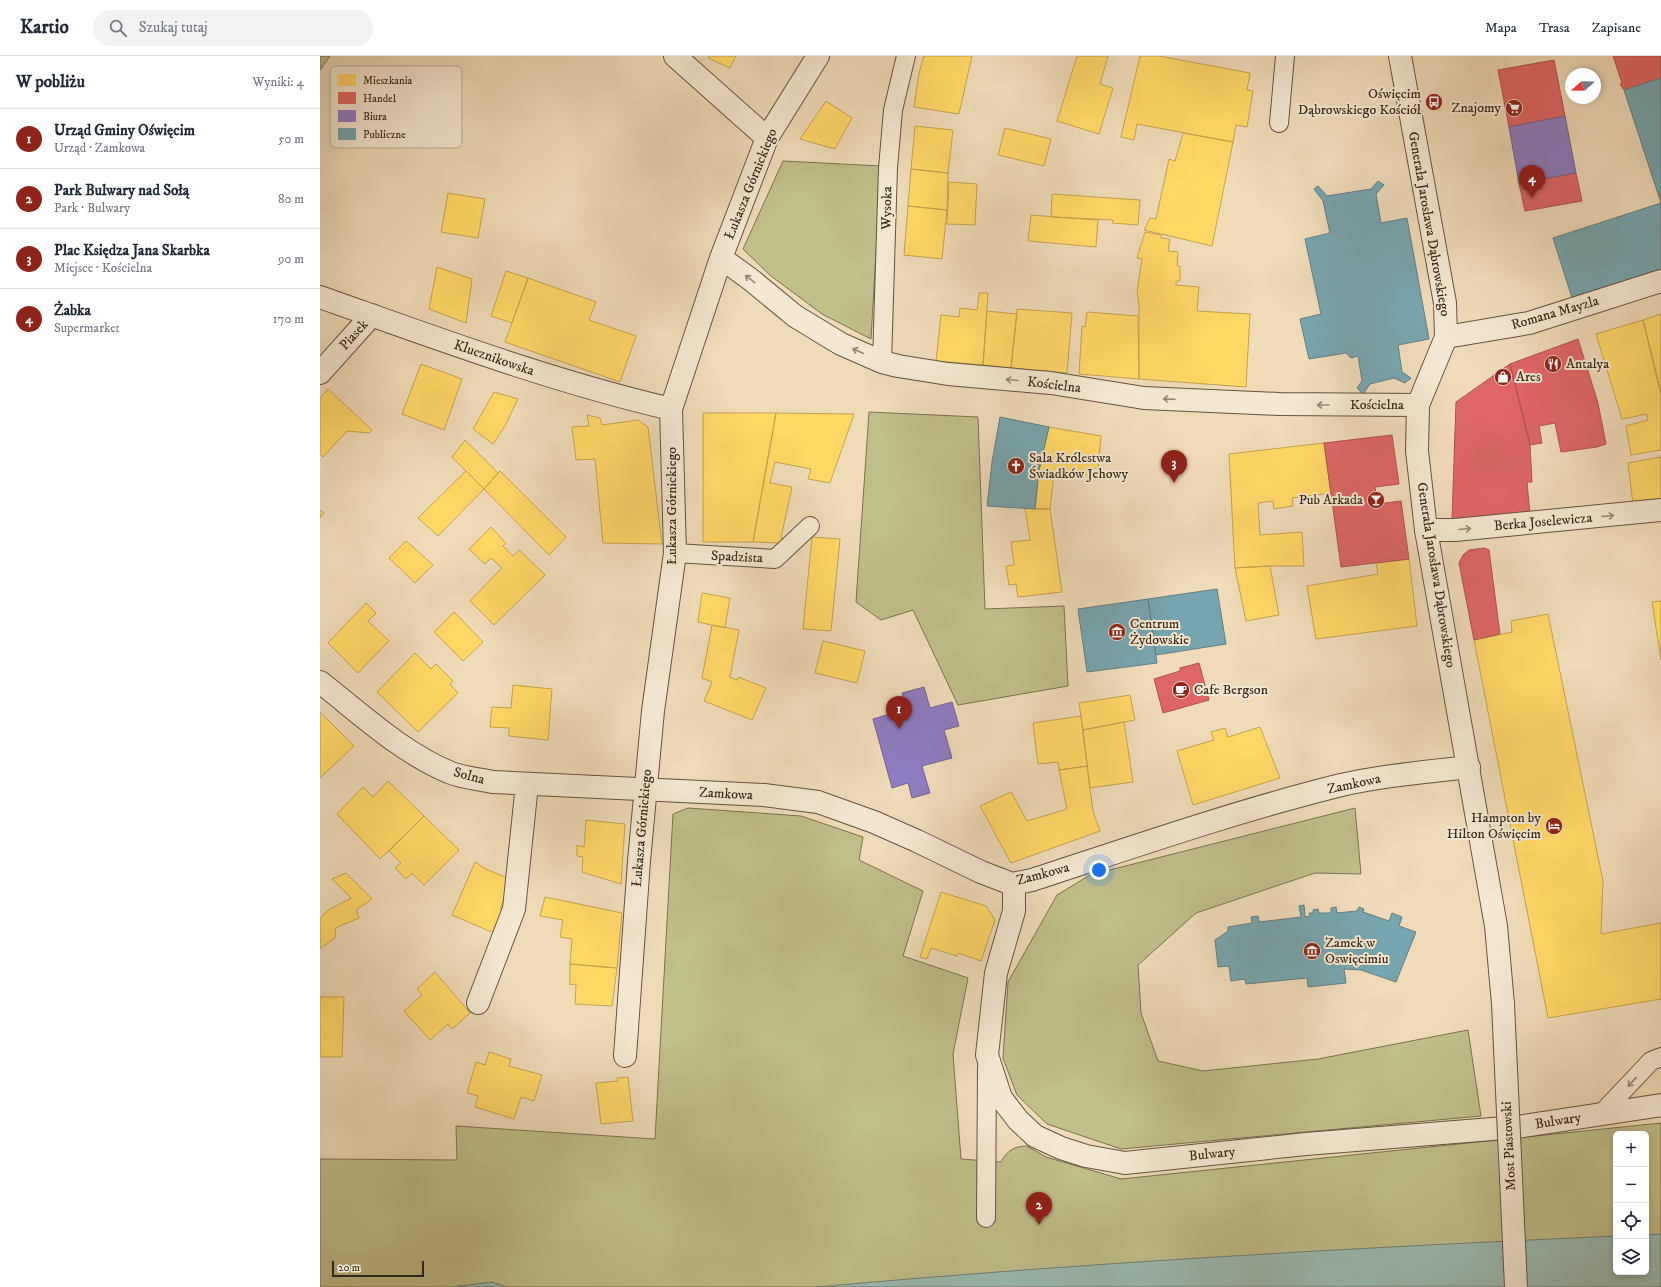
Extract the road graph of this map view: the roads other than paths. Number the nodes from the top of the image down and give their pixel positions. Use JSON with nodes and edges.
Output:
{"nodes":[{"id":1,"x":675,"y":56,"type":"edge"},
{"id":2,"x":818,"y":56,"type":"edge"},
{"id":3,"x":906,"y":56,"type":"edge"},
{"id":4,"x":1284,"y":56,"type":"edge"},
{"id":5,"x":1400,"y":56,"type":"edge"},
{"id":6,"x":1279,"y":123,"type":"dead end"},
{"id":7,"x":767,"y":138,"type":"junction"},
{"id":8,"x":721,"y":258,"type":"junction"},
{"id":9,"x":1661,"y":281,"type":"edge"},
{"id":10,"x":320,"y":297,"type":"edge"},
{"id":11,"x":372,"y":315,"type":"junction"},
{"id":12,"x":1446,"y":337,"type":"junction"},
{"id":13,"x":882,"y":362,"type":"junction"},
{"id":14,"x":320,"y":373,"type":"edge"},
{"id":15,"x":1418,"y":406,"type":"junction"},
{"id":16,"x":671,"y":408,"type":"junction"},
{"id":17,"x":1661,"y":510,"type":"edge"},
{"id":18,"x":810,"y":526,"type":"dead end"},
{"id":19,"x":1426,"y":530,"type":"junction"},
{"id":20,"x":675,"y":553,"type":"junction"},
{"id":21,"x":320,"y":682,"type":"edge"},
{"id":22,"x":1469,"y":767,"type":"junction"},
{"id":23,"x":527,"y":784,"type":"junction"},
{"id":24,"x":645,"y":791,"type":"junction"},
{"id":25,"x":1012,"y":884,"type":"junction"},
{"id":26,"x":478,"y":1003,"type":"dead end"},
{"id":27,"x":1503,"y":1004,"type":"joint"},
{"id":28,"x":987,"y":1055,"type":"junction"},
{"id":29,"x":625,"y":1056,"type":"dead end"},
{"id":30,"x":1661,"y":1057,"type":"edge"},
{"id":31,"x":1661,"y":1106,"type":"edge"},
{"id":32,"x":1602,"y":1113,"type":"junction"},
{"id":33,"x":986,"y":1218,"type":"dead end"},
{"id":34,"x":1516,"y":1287,"type":"edge"}],
"edges":[{"from":1,"to":7,"type":"street"},
{"from":2,"to":7,"type":"street","name":"Łukasza Górnickiego"},
{"from":3,"to":13,"type":"lane","name":"Wysoka"},
{"from":4,"to":6,"type":"lane"},
{"from":5,"to":12,"type":"street","name":"Generała Jarosława Dąbrowskiego"},
{"from":7,"to":8,"type":"street","name":"Łukasza Górnickiego"},
{"from":13,"to":8,"type":"street","name":"Kościelna","one_way":true},
{"from":8,"to":16,"type":"street","name":"Łukasza Górnickiego"},
{"from":9,"to":12,"type":"street","name":"Romana Mayzla"},
{"from":10,"to":11,"type":"street","name":"Klucznikowska"},
{"from":11,"to":14,"type":"street","name":"Piasek"},
{"from":11,"to":16,"type":"street","name":"Klucznikowska"},
{"from":12,"to":15,"type":"street","name":"Generała Jarosława Dąbrowskiego"},
{"from":15,"to":13,"type":"street","name":"Kościelna","one_way":true},
{"from":15,"to":19,"type":"street","name":"Generała Jarosława Dąbrowskiego"},
{"from":16,"to":20,"type":"street","name":"Łukasza Górnickiego"},
{"from":19,"to":17,"type":"street","name":"Berka Joselewicza","one_way":true},
{"from":18,"to":20,"type":"lane","name":"Spadzista"},
{"from":19,"to":22,"type":"street","name":"Generała Jarosława Dąbrowskiego"},
{"from":20,"to":24,"type":"street","name":"Łukasza Górnickiego"},
{"from":21,"to":23,"type":"street","name":"Solna"},
{"from":22,"to":25,"type":"street","name":"Zamkowa"},
{"from":22,"to":27,"type":"street","name":"Generała Jarosława Dąbrowskiego"},
{"from":23,"to":24,"type":"street","name":"Solna"},
{"from":23,"to":26,"type":"street"},
{"from":24,"to":25,"type":"street","name":"Zamkowa"},
{"from":24,"to":29,"type":"street","name":"Łukasza Górnickiego"},
{"from":25,"to":28,"type":"street","name":"Bulwary"},
{"from":27,"to":34,"type":"street","name":"Most Piastowski","bridge":true},
{"from":28,"to":32,"type":"street","name":"Bulwary"},
{"from":28,"to":33,"type":"lane"},
{"from":30,"to":32,"type":"lane","one_way":true},
{"from":31,"to":32,"type":"street","name":"Bulwary"}]}
